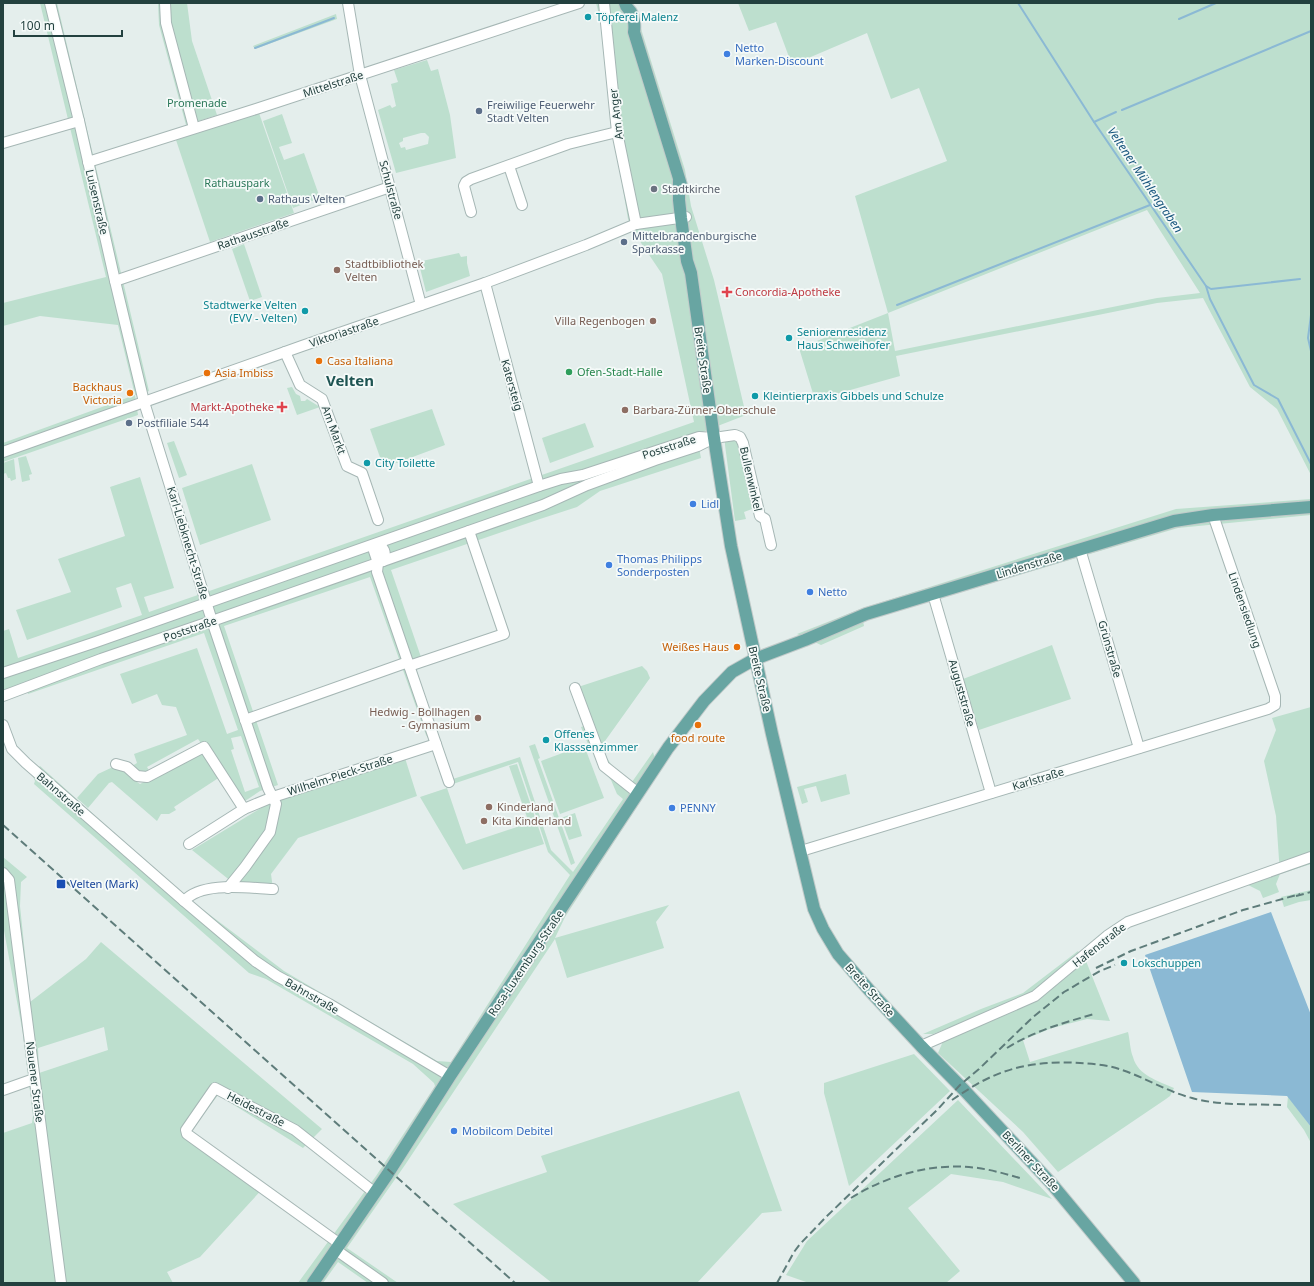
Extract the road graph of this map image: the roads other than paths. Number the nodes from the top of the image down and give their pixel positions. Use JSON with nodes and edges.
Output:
{"nodes":[{"id":1,"x":50,"y":3,"type":"edge"},
{"id":2,"x":164,"y":3,"type":"edge"},
{"id":3,"x":348,"y":3,"type":"edge"},
{"id":4,"x":579,"y":3,"type":"edge"},
{"id":5,"x":604,"y":3,"type":"edge"},
{"id":6,"x":626,"y":5,"type":"edge"},
{"id":7,"x":360,"y":75,"type":"junction"},
{"id":8,"x":79,"y":121,"type":"junction"},
{"id":9,"x":194,"y":128,"type":"junction"},
{"id":10,"x":617,"y":132,"type":"junction"},
{"id":11,"x":3,"y":143,"type":"edge"},
{"id":12,"x":88,"y":162,"type":"junction"},
{"id":13,"x":509,"y":166,"type":"junction"},
{"id":14,"x":390,"y":187,"type":"junction"},
{"id":15,"x":522,"y":205,"type":"dead end"},
{"id":16,"x":471,"y":212,"type":"dead end"},
{"id":17,"x":684,"y":218,"type":"junction"},
{"id":18,"x":636,"y":224,"type":"junction"},
{"id":19,"x":115,"y":281,"type":"junction"},
{"id":20,"x":485,"y":283,"type":"junction"},
{"id":21,"x":421,"y":305,"type":"junction"},
{"id":22,"x":285,"y":352,"type":"junction"},
{"id":23,"x":144,"y":402,"type":"junction"},
{"id":24,"x":714,"y":438,"type":"junction"},
{"id":25,"x":3,"y":452,"type":"edge"},
{"id":26,"x":539,"y":486,"type":"junction"},
{"id":27,"x":545,"y":504,"type":"junction"},
{"id":28,"x":1311,"y":508,"type":"edge"},
{"id":29,"x":377,"y":516,"type":"dead end"},
{"id":30,"x":1213,"y":516,"type":"junction"},
{"id":31,"x":469,"y":530,"type":"junction"},
{"id":32,"x":376,"y":544,"type":"junction"},
{"id":33,"x":771,"y":545,"type":"dead end"},
{"id":34,"x":1080,"y":549,"type":"junction"},
{"id":35,"x":381,"y":562,"type":"junction"},
{"id":36,"x":933,"y":594,"type":"junction"},
{"id":37,"x":207,"y":603,"type":"junction"},
{"id":38,"x":212,"y":621,"type":"junction"},
{"id":39,"x":755,"y":659,"type":"junction"},
{"id":40,"x":409,"y":664,"type":"junction"},
{"id":41,"x":3,"y":672,"type":"edge"},
{"id":42,"x":575,"y":688,"type":"dead end"},
{"id":43,"x":3,"y":696,"type":"edge"},
{"id":44,"x":1275,"y":705,"type":"joint"},
{"id":45,"x":245,"y":720,"type":"junction"},
{"id":46,"x":3,"y":725,"type":"edge"},
{"id":47,"x":436,"y":744,"type":"junction"},
{"id":48,"x":8,"y":748,"type":"edge"},
{"id":49,"x":1139,"y":748,"type":"junction"},
{"id":50,"x":116,"y":764,"type":"dead end"},
{"id":51,"x":449,"y":782,"type":"dead end"},
{"id":52,"x":638,"y":793,"type":"junction"},
{"id":53,"x":991,"y":793,"type":"junction"},
{"id":54,"x":273,"y":797,"type":"junction"},
{"id":55,"x":244,"y":809,"type":"junction"},
{"id":56,"x":189,"y":844,"type":"dead end"},
{"id":57,"x":801,"y":851,"type":"junction"},
{"id":58,"x":1311,"y":857,"type":"edge"},
{"id":59,"x":6,"y":876,"type":"edge"},
{"id":60,"x":228,"y":888,"type":"junction"},
{"id":61,"x":273,"y":889,"type":"dead end"},
{"id":62,"x":184,"y":901,"type":"junction"},
{"id":63,"x":921,"y":1046,"type":"junction"},
{"id":64,"x":450,"y":1076,"type":"junction"},
{"id":65,"x":34,"y":1079,"type":"junction"},
{"id":66,"x":3,"y":1090,"type":"edge"},
{"id":67,"x":375,"y":1193,"type":"junction"},
{"id":68,"x":338,"y":1247,"type":"junction"},
{"id":69,"x":61,"y":1283,"type":"edge"},
{"id":70,"x":313,"y":1283,"type":"edge"},
{"id":71,"x":383,"y":1283,"type":"edge"},
{"id":72,"x":1134,"y":1283,"type":"edge"}],
"edges":[{"from":1,"to":8,"type":"street","name":"Luisenstraße"},
{"from":2,"to":9,"type":"street"},
{"from":3,"to":7,"type":"street","name":"Schulstraße"},
{"from":4,"to":7,"type":"street","name":"Mittelstraße"},
{"from":5,"to":10,"type":"street","name":"Am Anger"},
{"from":6,"to":17,"type":"main road","name":"Breite Straße"},
{"from":7,"to":9,"type":"street","name":"Mittelstraße"},
{"from":7,"to":14,"type":"street","name":"Schulstraße"},
{"from":8,"to":11,"type":"street"},
{"from":8,"to":12,"type":"street","name":"Luisenstraße"},
{"from":9,"to":12,"type":"street","name":"Mittelstraße"},
{"from":10,"to":13,"type":"street"},
{"from":10,"to":18,"type":"street","name":"Am Anger"},
{"from":12,"to":19,"type":"street","name":"Luisenstraße"},
{"from":13,"to":15,"type":"street"},
{"from":13,"to":16,"type":"street"},
{"from":14,"to":19,"type":"street","name":"Rathausstraße"},
{"from":14,"to":21,"type":"street","name":"Schulstraße"},
{"from":17,"to":18,"type":"street","name":"Viktoriastraße"},
{"from":17,"to":24,"type":"main road","name":"Breite Straße"},
{"from":18,"to":20,"type":"street","name":"Viktoriastraße"},
{"from":19,"to":23,"type":"street","name":"Luisenstraße"},
{"from":20,"to":21,"type":"street","name":"Viktoriastraße"},
{"from":20,"to":26,"type":"street","name":"Katersteig"},
{"from":21,"to":22,"type":"street","name":"Viktoriastraße"},
{"from":22,"to":23,"type":"street","name":"Viktoriastraße"},
{"from":22,"to":29,"type":"street","name":"Am Markt"},
{"from":23,"to":25,"type":"street","name":"Viktoriastraße"},
{"from":23,"to":37,"type":"street","name":"Karl-Liebknecht-Straße"},
{"from":24,"to":26,"type":"street","name":"Poststraße"},
{"from":24,"to":27,"type":"street","name":"Poststraße"},
{"from":24,"to":33,"type":"street","name":"Bullenwinkel"},
{"from":24,"to":39,"type":"main road","name":"Breite Straße"},
{"from":26,"to":27,"type":"street","name":"Katersteig"},
{"from":26,"to":32,"type":"street","name":"Poststraße"},
{"from":27,"to":31,"type":"street","name":"Poststraße"},
{"from":28,"to":30,"type":"main road","name":"Lindenstraße"},
{"from":30,"to":34,"type":"main road","name":"Lindenstraße"},
{"from":30,"to":44,"type":"street","name":"Lindensiedlung"},
{"from":31,"to":35,"type":"street","name":"Poststraße"},
{"from":31,"to":40,"type":"street"},
{"from":32,"to":35,"type":"street"},
{"from":32,"to":37,"type":"street","name":"Poststraße"},
{"from":34,"to":36,"type":"main road","name":"Lindenstraße"},
{"from":34,"to":49,"type":"street","name":"Grünstraße"},
{"from":35,"to":38,"type":"street","name":"Poststraße"},
{"from":35,"to":40,"type":"street"},
{"from":36,"to":39,"type":"main road","name":"Lindenstraße"},
{"from":36,"to":53,"type":"street","name":"Auguststraße"},
{"from":37,"to":38,"type":"street","name":"Karl-Liebknecht-Straße"},
{"from":37,"to":41,"type":"street","name":"Poststraße"},
{"from":38,"to":43,"type":"street","name":"Poststraße"},
{"from":38,"to":45,"type":"street","name":"Karl-Liebknecht-Straße"},
{"from":39,"to":52,"type":"main road","name":"Rosa-Luxemburg-Straße"},
{"from":39,"to":57,"type":"main road","name":"Breite Straße"},
{"from":40,"to":45,"type":"street"},
{"from":40,"to":47,"type":"street"},
{"from":42,"to":52,"type":"street"},
{"from":44,"to":49,"type":"street","name":"Karlstraße"},
{"from":45,"to":54,"type":"street","name":"Karl-Liebknecht-Straße"},
{"from":46,"to":48,"type":"street","name":"Bahnstraße"},
{"from":47,"to":51,"type":"street"},
{"from":47,"to":54,"type":"street","name":"Wilhelm-Pieck-Straße"},
{"from":48,"to":62,"type":"street","name":"Bahnstraße"},
{"from":49,"to":53,"type":"street","name":"Karlstraße"},
{"from":50,"to":55,"type":"street"},
{"from":52,"to":64,"type":"main road","name":"Rosa-Luxemburg-Straße"},
{"from":53,"to":57,"type":"street","name":"Karlstraße"},
{"from":54,"to":55,"type":"street","name":"Wilhelm-Pieck-Straße"},
{"from":54,"to":60,"type":"street"},
{"from":55,"to":56,"type":"street","name":"Wilhelm-Pieck-Straße"},
{"from":57,"to":63,"type":"main road","name":"Breite Straße"},
{"from":58,"to":63,"type":"street","name":"Hafenstraße"},
{"from":59,"to":65,"type":"street","name":"Nauener Straße"},
{"from":60,"to":61,"type":"street"},
{"from":60,"to":62,"type":"street"},
{"from":62,"to":64,"type":"street","name":"Bahnstraße"},
{"from":63,"to":72,"type":"main road","name":"Berliner Straße"},
{"from":64,"to":67,"type":"main road","name":"Rosa-Luxemburg-Straße"},
{"from":65,"to":66,"type":"street"},
{"from":65,"to":69,"type":"street","name":"Nauener Straße"},
{"from":67,"to":68,"type":"main road","name":"Rosa-Luxemburg-Straße"},
{"from":67,"to":68,"type":"street","name":"Heidestraße"},
{"from":68,"to":70,"type":"main road","name":"Rosa-Luxemburg-Straße"},
{"from":68,"to":71,"type":"street"}]}
